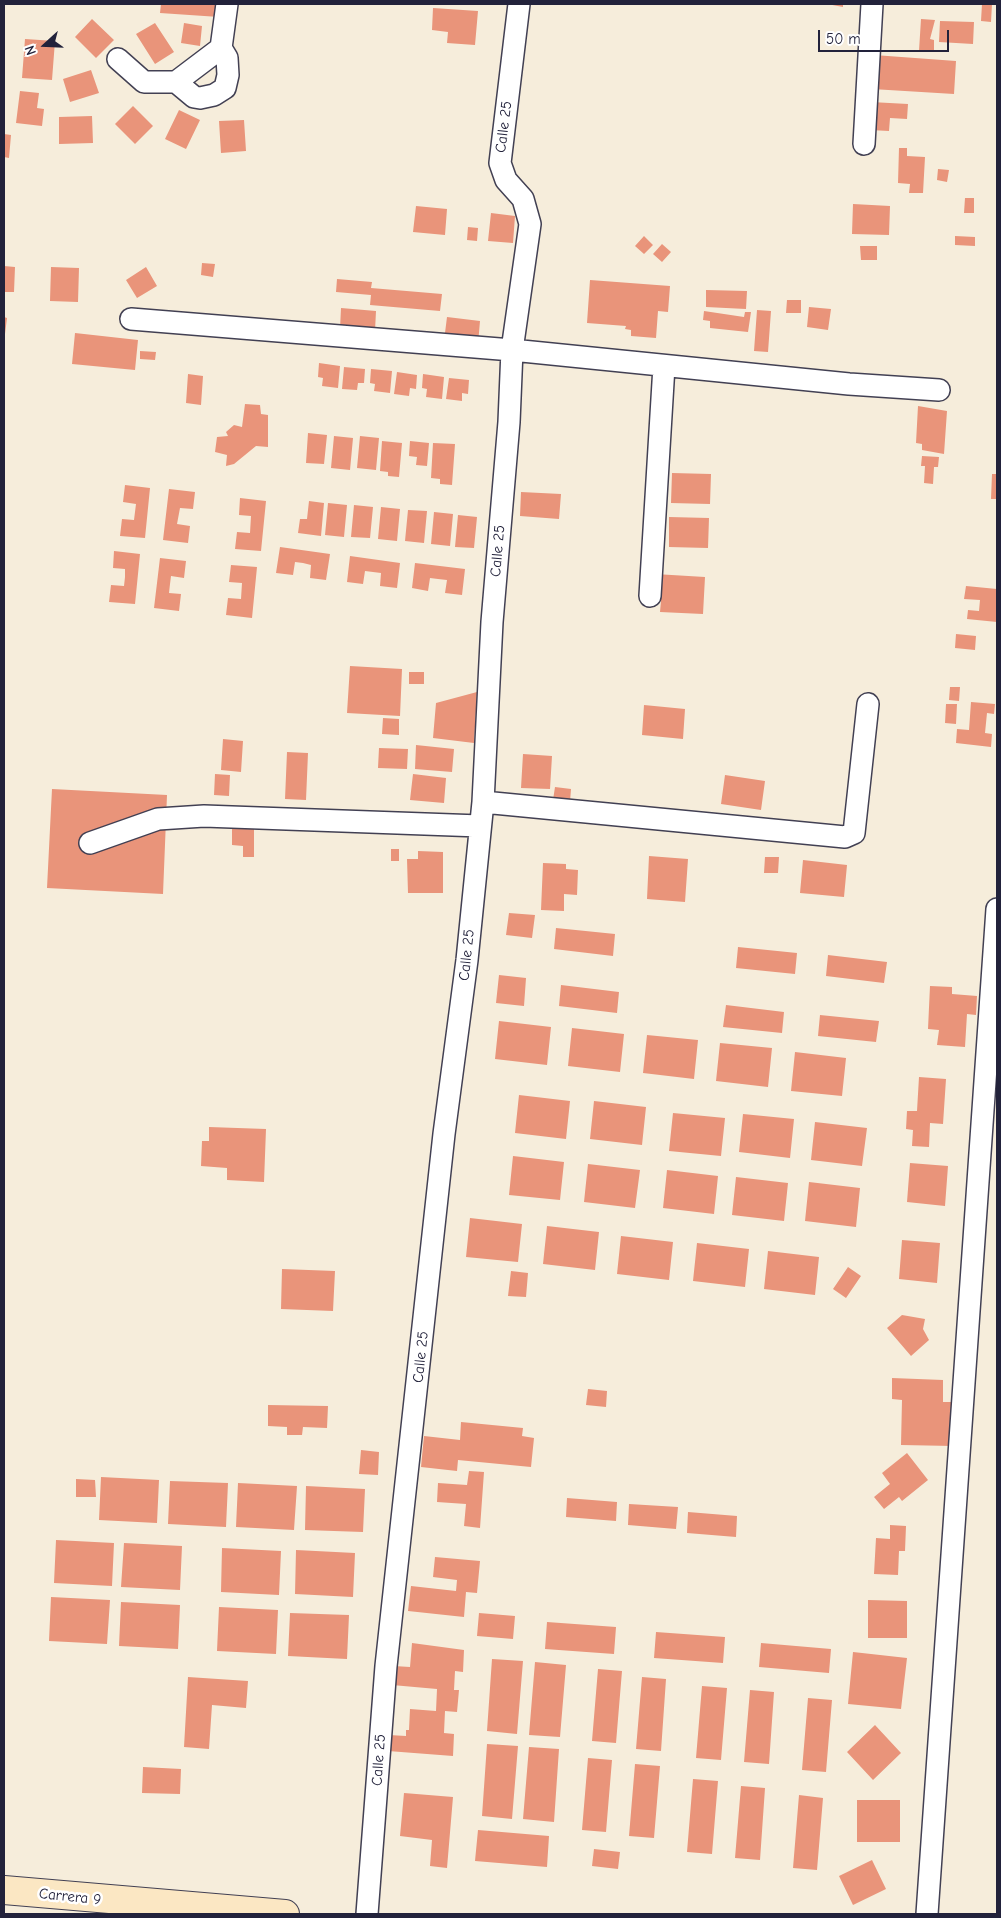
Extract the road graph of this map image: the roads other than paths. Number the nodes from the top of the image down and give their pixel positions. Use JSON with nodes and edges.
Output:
{"nodes":[{"id":1,"x":227,"y":4,"type":"edge"},
{"id":2,"x":519,"y":4,"type":"edge"},
{"id":3,"x":872,"y":4,"type":"edge"},
{"id":4,"x":221,"y":48,"type":"junction"},
{"id":5,"x":118,"y":59,"type":"dead end"},
{"id":6,"x":176,"y":82,"type":"junction"},
{"id":7,"x":864,"y":144,"type":"dead end"},
{"id":8,"x":131,"y":318,"type":"dead end"},
{"id":9,"x":512,"y":350,"type":"junction"},
{"id":10,"x":664,"y":366,"type":"junction"},
{"id":11,"x":939,"y":390,"type":"dead end"},
{"id":12,"x":650,"y":596,"type":"dead end"},
{"id":13,"x":868,"y":704,"type":"dead end"},
{"id":14,"x":483,"y":802,"type":"junction"},
{"id":15,"x":480,"y":826,"type":"junction"},
{"id":16,"x":90,"y":843,"type":"dead end"},
{"id":17,"x":997,"y":909,"type":"edge"},
{"id":18,"x":4,"y":1890,"type":"edge"},
{"id":19,"x":112,"y":1908,"type":"edge"},
{"id":20,"x":196,"y":1911,"type":"edge"},
{"id":21,"x":255,"y":1913,"type":"edge"},
{"id":22,"x":286,"y":1914,"type":"edge"},
{"id":23,"x":367,"y":1914,"type":"edge"},
{"id":24,"x":927,"y":1914,"type":"edge"}],
"edges":[{"from":1,"to":4,"type":"street"},
{"from":2,"to":9,"type":"street","name":"Calle 25"},
{"from":3,"to":7,"type":"street"},
{"from":4,"to":6,"type":"street"},
{"from":4,"to":6,"type":"street"},
{"from":5,"to":6,"type":"street"},
{"from":8,"to":9,"type":"street"},
{"from":9,"to":10,"type":"street"},
{"from":9,"to":14,"type":"street","name":"Calle 25"},
{"from":10,"to":11,"type":"street"},
{"from":10,"to":12,"type":"street"},
{"from":13,"to":14,"type":"street"},
{"from":14,"to":15,"type":"street","name":"Calle 25"},
{"from":15,"to":16,"type":"street"},
{"from":15,"to":23,"type":"street","name":"Calle 25"},
{"from":17,"to":24,"type":"street"},
{"from":18,"to":19,"type":"main road","name":"Carrera 9"},
{"from":19,"to":20,"type":"main road","name":"Carrera 9"},
{"from":20,"to":21,"type":"main road","name":"Carrera 9"},
{"from":21,"to":22,"type":"main road","name":"Carrera 9"}]}
